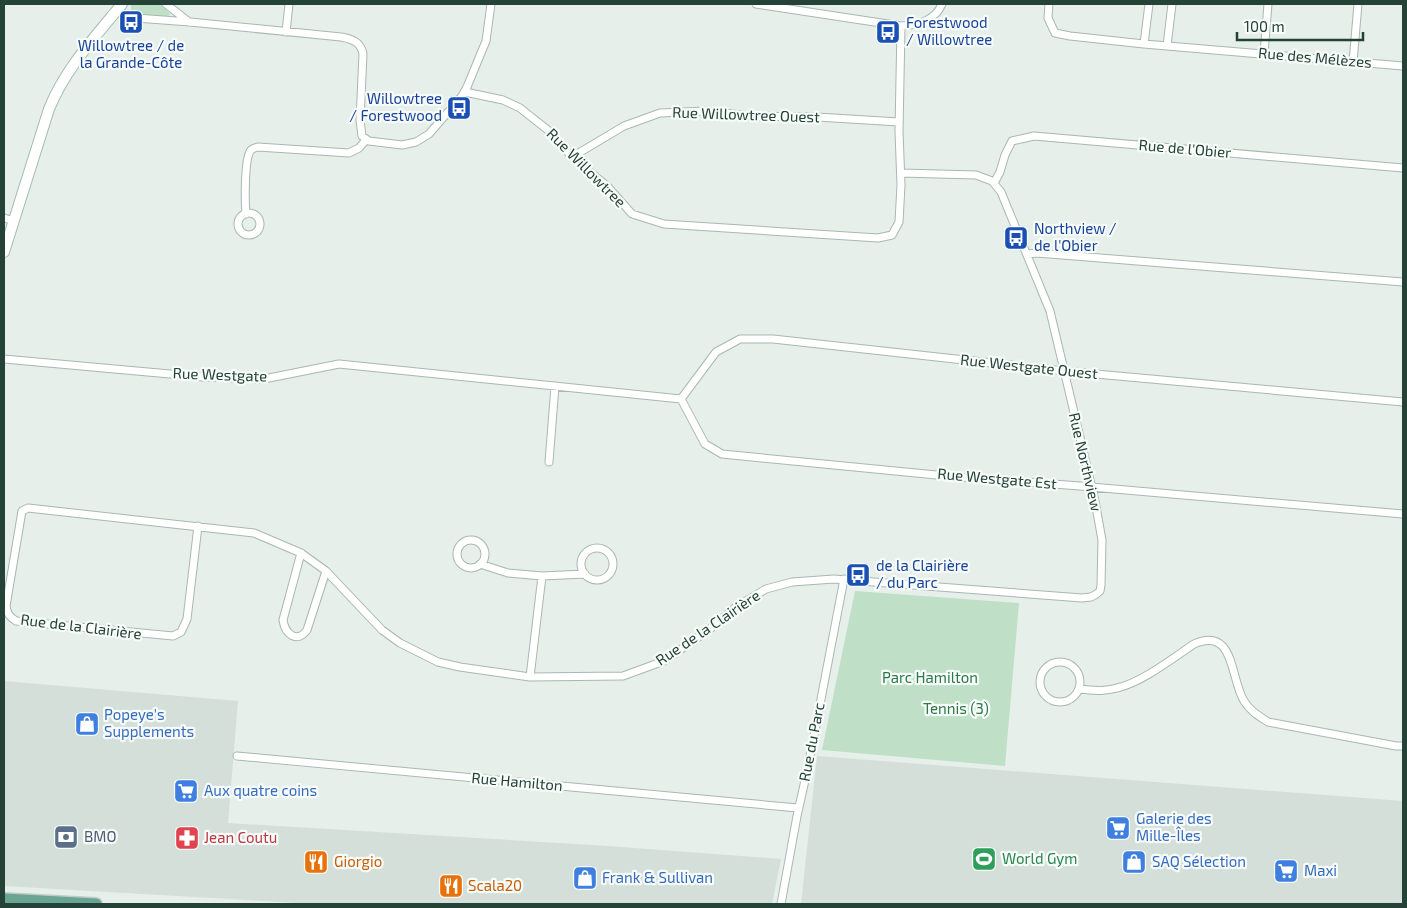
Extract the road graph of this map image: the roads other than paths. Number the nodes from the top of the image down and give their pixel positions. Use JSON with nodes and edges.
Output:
{"nodes":[{"id":1,"x":166,"y":4,"type":"edge"},
{"id":2,"x":290,"y":4,"type":"edge"},
{"id":3,"x":491,"y":4,"type":"edge"},
{"id":4,"x":756,"y":4,"type":"edge"},
{"id":5,"x":942,"y":4,"type":"edge"},
{"id":6,"x":1049,"y":4,"type":"edge"},
{"id":7,"x":1149,"y":4,"type":"edge"},
{"id":8,"x":1172,"y":4,"type":"edge"},
{"id":9,"x":1268,"y":4,"type":"edge"},
{"id":10,"x":1358,"y":4,"type":"edge"},
{"id":11,"x":120,"y":7,"type":"edge"},
{"id":12,"x":190,"y":22,"type":"junction"},
{"id":13,"x":901,"y":26,"type":"junction"},
{"id":14,"x":286,"y":32,"type":"junction"},
{"id":15,"x":1144,"y":44,"type":"junction"},
{"id":16,"x":1167,"y":46,"type":"junction"},
{"id":17,"x":1264,"y":54,"type":"junction"},
{"id":18,"x":1353,"y":62,"type":"junction"},
{"id":19,"x":1403,"y":66,"type":"edge"},
{"id":20,"x":464,"y":92,"type":"junction"},
{"id":21,"x":899,"y":122,"type":"junction"},
{"id":22,"x":366,"y":140,"type":"junction"},
{"id":23,"x":572,"y":157,"type":"junction"},
{"id":24,"x":1403,"y":168,"type":"edge"},
{"id":25,"x":901,"y":173,"type":"junction"},
{"id":26,"x":994,"y":183,"type":"junction"},
{"id":27,"x":246,"y":214,"type":"dead end"},
{"id":28,"x":4,"y":218,"type":"edge"},
{"id":29,"x":14,"y":221,"type":"junction"},
{"id":30,"x":4,"y":252,"type":"edge"},
{"id":31,"x":1028,"y":254,"type":"junction"},
{"id":32,"x":1403,"y":282,"type":"edge"},
{"id":33,"x":4,"y":359,"type":"edge"},
{"id":34,"x":1064,"y":371,"type":"junction"},
{"id":35,"x":555,"y":386,"type":"junction"},
{"id":36,"x":682,"y":399,"type":"junction"},
{"id":37,"x":1403,"y":402,"type":"edge"},
{"id":38,"x":549,"y":462,"type":"dead end"},
{"id":39,"x":1091,"y":486,"type":"junction"},
{"id":40,"x":1403,"y":514,"type":"edge"},
{"id":41,"x":198,"y":526,"type":"junction"},
{"id":42,"x":301,"y":553,"type":"junction"},
{"id":43,"x":480,"y":564,"type":"junction"},
{"id":44,"x":326,"y":571,"type":"junction"},
{"id":45,"x":585,"y":574,"type":"junction"},
{"id":46,"x":542,"y":576,"type":"junction"},
{"id":47,"x":844,"y":579,"type":"junction"},
{"id":48,"x":530,"y":677,"type":"junction"},
{"id":49,"x":1079,"y":689,"type":"junction"},
{"id":50,"x":1400,"y":746,"type":"edge"},
{"id":51,"x":1403,"y":750,"type":"edge"},
{"id":52,"x":237,"y":756,"type":"dead end"},
{"id":53,"x":798,"y":808,"type":"junction"},
{"id":54,"x":4,"y":899,"type":"edge"},
{"id":55,"x":96,"y":904,"type":"edge"},
{"id":56,"x":781,"y":904,"type":"edge"}],
"edges":[{"from":1,"to":12,"type":"street"},
{"from":2,"to":14,"type":"street"},
{"from":3,"to":20,"type":"street"},
{"from":4,"to":13,"type":"street"},
{"from":5,"to":13,"type":"street"},
{"from":6,"to":15,"type":"street","name":"Rue des Mélèzes"},
{"from":7,"to":15,"type":"street"},
{"from":8,"to":16,"type":"street"},
{"from":9,"to":17,"type":"street"},
{"from":10,"to":18,"type":"street"},
{"from":11,"to":12,"type":"street"},
{"from":11,"to":29,"type":"main road"},
{"from":12,"to":14,"type":"street"},
{"from":13,"to":21,"type":"street","name":"Rue Willowtree"},
{"from":14,"to":22,"type":"street"},
{"from":15,"to":16,"type":"street","name":"Rue des Mélèzes"},
{"from":16,"to":17,"type":"street","name":"Rue des Mélèzes"},
{"from":17,"to":18,"type":"street","name":"Rue des Mélèzes"},
{"from":18,"to":19,"type":"street","name":"Rue des Mélèzes"},
{"from":20,"to":22,"type":"street"},
{"from":20,"to":23,"type":"street","name":"Rue Willowtree"},
{"from":21,"to":23,"type":"street","name":"Rue Willowtree Ouest"},
{"from":21,"to":25,"type":"street","name":"Rue Willowtree"},
{"from":22,"to":27,"type":"street"},
{"from":23,"to":25,"type":"street","name":"Rue Willowtree"},
{"from":24,"to":26,"type":"street","name":"Rue de l'Obier"},
{"from":25,"to":26,"type":"street"},
{"from":26,"to":31,"type":"street","name":"Rue Northview"},
{"from":28,"to":29,"type":"street"},
{"from":29,"to":30,"type":"main road"},
{"from":31,"to":32,"type":"street"},
{"from":31,"to":34,"type":"street","name":"Rue Northview"},
{"from":33,"to":35,"type":"street","name":"Rue Westgate"},
{"from":34,"to":36,"type":"street","name":"Rue Westgate Ouest"},
{"from":34,"to":37,"type":"street","name":"Rue Westgate Ouest"},
{"from":34,"to":39,"type":"street","name":"Rue Northview"},
{"from":35,"to":36,"type":"street","name":"Rue Westgate"},
{"from":35,"to":38,"type":"street"},
{"from":36,"to":39,"type":"street","name":"Rue Westgate Est"},
{"from":39,"to":40,"type":"street","name":"Rue Westgate Est"},
{"from":39,"to":47,"type":"street","name":"Rue Northview"},
{"from":41,"to":41,"type":"street","name":"Rue de la Clairière"},
{"from":41,"to":42,"type":"street","name":"Rue de la Clairière"},
{"from":42,"to":44,"type":"street","name":"Rue de la Clairière"},
{"from":42,"to":44,"type":"street"},
{"from":43,"to":43,"type":"street"},
{"from":43,"to":46,"type":"street"},
{"from":44,"to":48,"type":"street","name":"Rue de la Clairière"},
{"from":45,"to":45,"type":"street"},
{"from":45,"to":46,"type":"street"},
{"from":46,"to":48,"type":"street"},
{"from":47,"to":48,"type":"street","name":"Rue de la Clairière"},
{"from":47,"to":53,"type":"street","name":"Rue du Parc"},
{"from":49,"to":49,"type":"street"},
{"from":49,"to":50,"type":"street"},
{"from":50,"to":51,"type":"street"},
{"from":52,"to":53,"type":"street","name":"Rue Hamilton"},
{"from":53,"to":56,"type":"street","name":"Rue du Parc"},
{"from":54,"to":55,"type":"main road"}]}
